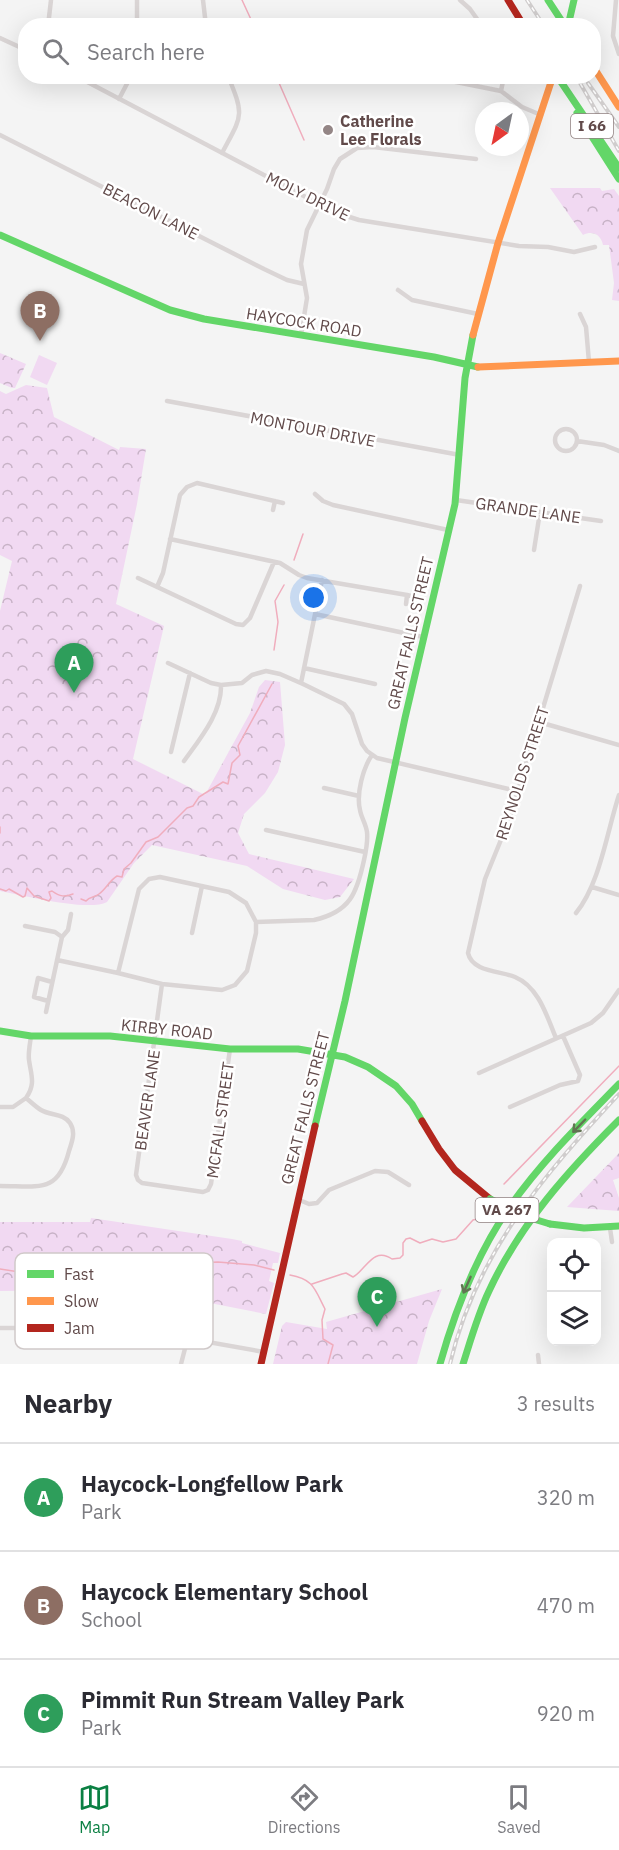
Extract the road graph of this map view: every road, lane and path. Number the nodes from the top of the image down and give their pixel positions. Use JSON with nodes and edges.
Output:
{"nodes":[{"id":1,"x":51,"y":0,"type":"edge"},
{"id":2,"x":137,"y":0,"type":"edge"},
{"id":3,"x":203,"y":0,"type":"edge"},
{"id":4,"x":460,"y":0,"type":"edge"},
{"id":5,"x":508,"y":0,"type":"edge"},
{"id":6,"x":548,"y":0,"type":"edge"},
{"id":7,"x":616,"y":0,"type":"edge"},
{"id":8,"x":574,"y":1,"type":"edge"},
{"id":9,"x":49,"y":18,"type":"edge"},
{"id":10,"x":137,"y":18,"type":"edge"},
{"id":11,"x":205,"y":18,"type":"edge"},
{"id":12,"x":476,"y":18,"type":"edge"},
{"id":13,"x":519,"y":18,"type":"edge"},
{"id":14,"x":560,"y":18,"type":"edge"},
{"id":15,"x":569,"y":18,"type":"edge"},
{"id":16,"x":0,"y":38,"type":"edge"},
{"id":17,"x":18,"y":46,"type":"edge"},
{"id":18,"x":619,"y":54,"type":"edge"},
{"id":19,"x":601,"y":79,"type":"edge"},
{"id":20,"x":91,"y":84,"type":"edge"},
{"id":21,"x":127,"y":84,"type":"edge"},
{"id":22,"x":231,"y":84,"type":"edge"},
{"id":23,"x":466,"y":84,"type":"edge"},
{"id":24,"x":502,"y":84,"type":"edge"},
{"id":25,"x":552,"y":84,"type":"edge"},
{"id":26,"x":563,"y":86,"type":"joint"},
{"id":27,"x":501,"y":91,"type":"junction"},
{"id":28,"x":119,"y":99,"type":"junction"},
{"id":29,"x":619,"y":107,"type":"edge"},
{"id":30,"x":540,"y":115,"type":"junction"},
{"id":31,"x":0,"y":135,"type":"edge"},
{"id":32,"x":222,"y":153,"type":"junction"},
{"id":33,"x":476,"y":159,"type":"dead end"},
{"id":34,"x":619,"y":168,"type":"edge"},
{"id":35,"x":619,"y":179,"type":"edge"},
{"id":36,"x":319,"y":204,"type":"junction"},
{"id":37,"x":0,"y":235,"type":"edge"},
{"id":38,"x":498,"y":243,"type":"junction"},
{"id":39,"x":595,"y":247,"type":"dead end"},
{"id":40,"x":304,"y":284,"type":"junction"},
{"id":41,"x":398,"y":290,"type":"dead end"},
{"id":42,"x":478,"y":314,"type":"junction"},
{"id":43,"x":580,"y":314,"type":"dead end"},
{"id":44,"x":301,"y":335,"type":"junction"},
{"id":45,"x":619,"y":361,"type":"edge"},
{"id":46,"x":589,"y":362,"type":"junction"},
{"id":47,"x":467,"y":366,"type":"junction"},
{"id":48,"x":167,"y":401,"type":"dead end"},
{"id":49,"x":577,"y":441,"type":"junction"},
{"id":50,"x":619,"y":451,"type":"edge"},
{"id":51,"x":460,"y":455,"type":"junction"},
{"id":52,"x":315,"y":494,"type":"dead end"},
{"id":53,"x":456,"y":500,"type":"junction"},
{"id":54,"x":274,"y":501,"type":"junction"},
{"id":55,"x":283,"y":502,"type":"dead end"},
{"id":56,"x":273,"y":510,"type":"dead end"},
{"id":57,"x":540,"y":512,"type":"junction"},
{"id":58,"x":601,"y":521,"type":"dead end"},
{"id":59,"x":448,"y":530,"type":"junction"},
{"id":60,"x":170,"y":539,"type":"junction"},
{"id":61,"x":534,"y":550,"type":"dead end"},
{"id":62,"x":274,"y":562,"type":"junction"},
{"id":63,"x":138,"y":578,"type":"dead end"},
{"id":64,"x":322,"y":580,"type":"junction"},
{"id":65,"x":580,"y":586,"type":"dead end"},
{"id":66,"x":157,"y":587,"type":"junction"},
{"id":67,"x":407,"y":596,"type":"junction"},
{"id":68,"x":415,"y":597,"type":"dead end"},
{"id":69,"x":406,"y":604,"type":"dead end"},
{"id":70,"x":315,"y":614,"type":"junction"},
{"id":71,"x":424,"y":638,"type":"junction"},
{"id":72,"x":168,"y":663,"type":"dead end"},
{"id":73,"x":304,"y":668,"type":"junction"},
{"id":74,"x":190,"y":673,"type":"junction"},
{"id":75,"x":301,"y":683,"type":"junction"},
{"id":76,"x":375,"y":684,"type":"dead end"},
{"id":77,"x":221,"y":685,"type":"junction"},
{"id":78,"x":539,"y":722,"type":"junction"},
{"id":79,"x":619,"y":745,"type":"edge"},
{"id":80,"x":171,"y":752,"type":"dead end"},
{"id":81,"x":372,"y":755,"type":"junction"},
{"id":82,"x":184,"y":761,"type":"dead end"},
{"id":83,"x":396,"y":763,"type":"junction"},
{"id":84,"x":324,"y":788,"type":"dead end"},
{"id":85,"x":517,"y":791,"type":"junction"},
{"id":86,"x":619,"y":795,"type":"edge"},
{"id":87,"x":359,"y":796,"type":"junction"},
{"id":88,"x":266,"y":830,"type":"dead end"},
{"id":89,"x":365,"y":852,"type":"junction"},
{"id":90,"x":202,"y":886,"type":"junction"},
{"id":91,"x":592,"y":887,"type":"junction"},
{"id":92,"x":619,"y":895,"type":"edge"},
{"id":93,"x":576,"y":913,"type":"dead end"},
{"id":94,"x":72,"y":914,"type":"dead end"},
{"id":95,"x":256,"y":921,"type":"junction"},
{"id":96,"x":25,"y":926,"type":"dead end"},
{"id":97,"x":192,"y":933,"type":"dead end"},
{"id":98,"x":62,"y":937,"type":"junction"},
{"id":99,"x":57,"y":960,"type":"junction"},
{"id":100,"x":118,"y":974,"type":"junction"},
{"id":101,"x":52,"y":982,"type":"junction"},
{"id":102,"x":162,"y":984,"type":"junction"},
{"id":103,"x":619,"y":990,"type":"edge"},
{"id":104,"x":48,"y":1001,"type":"junction"},
{"id":105,"x":46,"y":1012,"type":"dead end"},
{"id":106,"x":0,"y":1031,"type":"edge"},
{"id":107,"x":31,"y":1036,"type":"junction"},
{"id":108,"x":562,"y":1036,"type":"junction"},
{"id":109,"x":556,"y":1038,"type":"junction"},
{"id":110,"x":156,"y":1040,"type":"junction"},
{"id":111,"x":230,"y":1049,"type":"junction"},
{"id":112,"x":332,"y":1054,"type":"junction"},
{"id":113,"x":479,"y":1073,"type":"dead end"},
{"id":114,"x":619,"y":1084,"type":"edge"},
{"id":115,"x":26,"y":1098,"type":"junction"},
{"id":116,"x":0,"y":1107,"type":"edge"},
{"id":117,"x":510,"y":1107,"type":"dead end"},
{"id":118,"x":619,"y":1120,"type":"edge"},
{"id":119,"x":409,"y":1185,"type":"dead end"},
{"id":120,"x":0,"y":1186,"type":"edge"},
{"id":121,"x":209,"y":1192,"type":"joint"},
{"id":122,"x":297,"y":1199,"type":"junction"},
{"id":123,"x":619,"y":1226,"type":"edge"},
{"id":124,"x":610,"y":1228,"type":"junction"},
{"id":125,"x":612,"y":1242,"type":"dead end"},
{"id":126,"x":213,"y":1342,"type":"edge"},
{"id":127,"x":185,"y":1349,"type":"edge"},
{"id":128,"x":264,"y":1352,"type":"junction"},
{"id":129,"x":538,"y":1355,"type":"dead end"},
{"id":130,"x":181,"y":1364,"type":"edge"},
{"id":131,"x":261,"y":1364,"type":"edge"},
{"id":132,"x":440,"y":1364,"type":"edge"},
{"id":133,"x":463,"y":1364,"type":"edge"},
{"id":134,"x":539,"y":1364,"type":"edge"}],
"edges":[{"from":1,"to":9,"type":"street"},
{"from":2,"to":10,"type":"street"},
{"from":3,"to":11,"type":"street"},
{"from":4,"to":12,"type":"street"},
{"from":5,"to":13,"type":"main road"},
{"from":6,"to":14,"type":"main road"},
{"from":7,"to":18,"type":"street"},
{"from":8,"to":15,"type":"main road"},
{"from":16,"to":17,"type":"street"},
{"from":19,"to":29,"type":"main road","number":"I 66"},
{"from":20,"to":28,"type":"street","name":"MOLY DRIVE"},
{"from":21,"to":28,"type":"street"},
{"from":22,"to":32,"type":"street"},
{"from":23,"to":27,"type":"street"},
{"from":24,"to":27,"type":"street"},
{"from":25,"to":30,"type":"main road","name":"GREAT FALLS STREET"},
{"from":26,"to":34,"type":"main road","number":"I 66"},
{"from":26,"to":35,"type":"main road"},
{"from":27,"to":30,"type":"street"},
{"from":28,"to":32,"type":"street","name":"MOLY DRIVE"},
{"from":30,"to":38,"type":"main road","name":"GREAT FALLS STREET"},
{"from":31,"to":40,"type":"street","name":"BEACON LANE"},
{"from":32,"to":36,"type":"street","name":"MOLY DRIVE"},
{"from":33,"to":36,"type":"street"},
{"from":36,"to":38,"type":"street","name":"MOLY DRIVE"},
{"from":36,"to":40,"type":"street"},
{"from":37,"to":44,"type":"main road","name":"HAYCOCK ROAD"},
{"from":38,"to":39,"type":"street","name":"MOLY DRIVE"},
{"from":38,"to":42,"type":"main road","name":"GREAT FALLS STREET"},
{"from":40,"to":44,"type":"street"},
{"from":41,"to":42,"type":"street"},
{"from":42,"to":47,"type":"main road","name":"GREAT FALLS STREET"},
{"from":43,"to":46,"type":"street"},
{"from":44,"to":47,"type":"main road","name":"HAYCOCK ROAD"},
{"from":45,"to":46,"type":"main road","name":"HAYCOCK ROAD"},
{"from":46,"to":47,"type":"main road","name":"HAYCOCK ROAD"},
{"from":47,"to":51,"type":"main road","name":"GREAT FALLS STREET"},
{"from":48,"to":51,"type":"street","name":"MONTOUR DRIVE"},
{"from":49,"to":49,"type":"street"},
{"from":49,"to":50,"type":"street"},
{"from":51,"to":53,"type":"main road","name":"GREAT FALLS STREET"},
{"from":52,"to":59,"type":"street"},
{"from":53,"to":57,"type":"street","name":"GRANDE LANE"},
{"from":53,"to":59,"type":"main road","name":"GREAT FALLS STREET"},
{"from":54,"to":55,"type":"street"},
{"from":54,"to":56,"type":"street"},
{"from":54,"to":60,"type":"street"},
{"from":57,"to":58,"type":"street","name":"GRANDE LANE"},
{"from":57,"to":61,"type":"street"},
{"from":59,"to":71,"type":"main road","name":"GREAT FALLS STREET"},
{"from":60,"to":62,"type":"street"},
{"from":60,"to":66,"type":"street"},
{"from":62,"to":64,"type":"street"},
{"from":62,"to":66,"type":"street"},
{"from":63,"to":66,"type":"street"},
{"from":64,"to":67,"type":"street"},
{"from":64,"to":70,"type":"street"},
{"from":65,"to":78,"type":"street","name":"REYNOLDS STREET"},
{"from":67,"to":68,"type":"street"},
{"from":67,"to":69,"type":"street"},
{"from":70,"to":71,"type":"street"},
{"from":70,"to":73,"type":"street"},
{"from":71,"to":83,"type":"main road","name":"GREAT FALLS STREET"},
{"from":72,"to":74,"type":"street"},
{"from":73,"to":75,"type":"street"},
{"from":73,"to":76,"type":"street"},
{"from":74,"to":77,"type":"street"},
{"from":74,"to":80,"type":"street"},
{"from":75,"to":77,"type":"street"},
{"from":75,"to":81,"type":"street"},
{"from":77,"to":82,"type":"street"},
{"from":78,"to":79,"type":"street"},
{"from":78,"to":85,"type":"street","name":"REYNOLDS STREET"},
{"from":81,"to":83,"type":"street"},
{"from":81,"to":87,"type":"street"},
{"from":83,"to":85,"type":"street"},
{"from":83,"to":112,"type":"main road","name":"GREAT FALLS STREET"},
{"from":84,"to":87,"type":"street"},
{"from":85,"to":109,"type":"street","name":"REYNOLDS STREET"},
{"from":86,"to":91,"type":"street"},
{"from":87,"to":89,"type":"street"},
{"from":88,"to":89,"type":"street"},
{"from":89,"to":95,"type":"street"},
{"from":90,"to":95,"type":"street"},
{"from":90,"to":97,"type":"street"},
{"from":90,"to":100,"type":"street"},
{"from":91,"to":92,"type":"street"},
{"from":91,"to":93,"type":"street"},
{"from":94,"to":98,"type":"street"},
{"from":95,"to":102,"type":"street"},
{"from":96,"to":98,"type":"street"},
{"from":98,"to":99,"type":"street"},
{"from":99,"to":100,"type":"street"},
{"from":99,"to":101,"type":"street"},
{"from":100,"to":102,"type":"street"},
{"from":101,"to":104,"type":"street"},
{"from":101,"to":104,"type":"street"},
{"from":102,"to":110,"type":"street","name":"BEAVER LANE"},
{"from":103,"to":108,"type":"street"},
{"from":104,"to":105,"type":"street"},
{"from":106,"to":107,"type":"main road","name":"KIRBY ROAD"},
{"from":107,"to":110,"type":"main road","name":"KIRBY ROAD"},
{"from":107,"to":115,"type":"street"},
{"from":108,"to":109,"type":"street"},
{"from":108,"to":117,"type":"street"},
{"from":109,"to":113,"type":"street"},
{"from":110,"to":111,"type":"main road","name":"KIRBY ROAD"},
{"from":110,"to":121,"type":"street","name":"BEAVER LANE"},
{"from":111,"to":112,"type":"main road","name":"KIRBY ROAD"},
{"from":111,"to":121,"type":"street","name":"MCFALL STREET"},
{"from":112,"to":122,"type":"main road","name":"GREAT FALLS STREET"},
{"from":112,"to":124,"type":"main road","name":"KIRBY ROAD","bridge":true},
{"from":114,"to":132,"type":"main road","number":"VA 267","one_way":true},
{"from":115,"to":116,"type":"street"},
{"from":115,"to":120,"type":"street"},
{"from":118,"to":133,"type":"main road","number":"VA 267"},
{"from":119,"to":122,"type":"street","name":"GREAT FALLS STREET"},
{"from":122,"to":128,"type":"main road","name":"GREAT FALLS STREET"},
{"from":123,"to":124,"type":"main road","name":"KIRBY ROAD"},
{"from":124,"to":125,"type":"street"},
{"from":126,"to":128,"type":"street"},
{"from":127,"to":130,"type":"street"},
{"from":128,"to":131,"type":"main road","name":"GREAT FALLS STREET"},
{"from":129,"to":134,"type":"street"}]}
